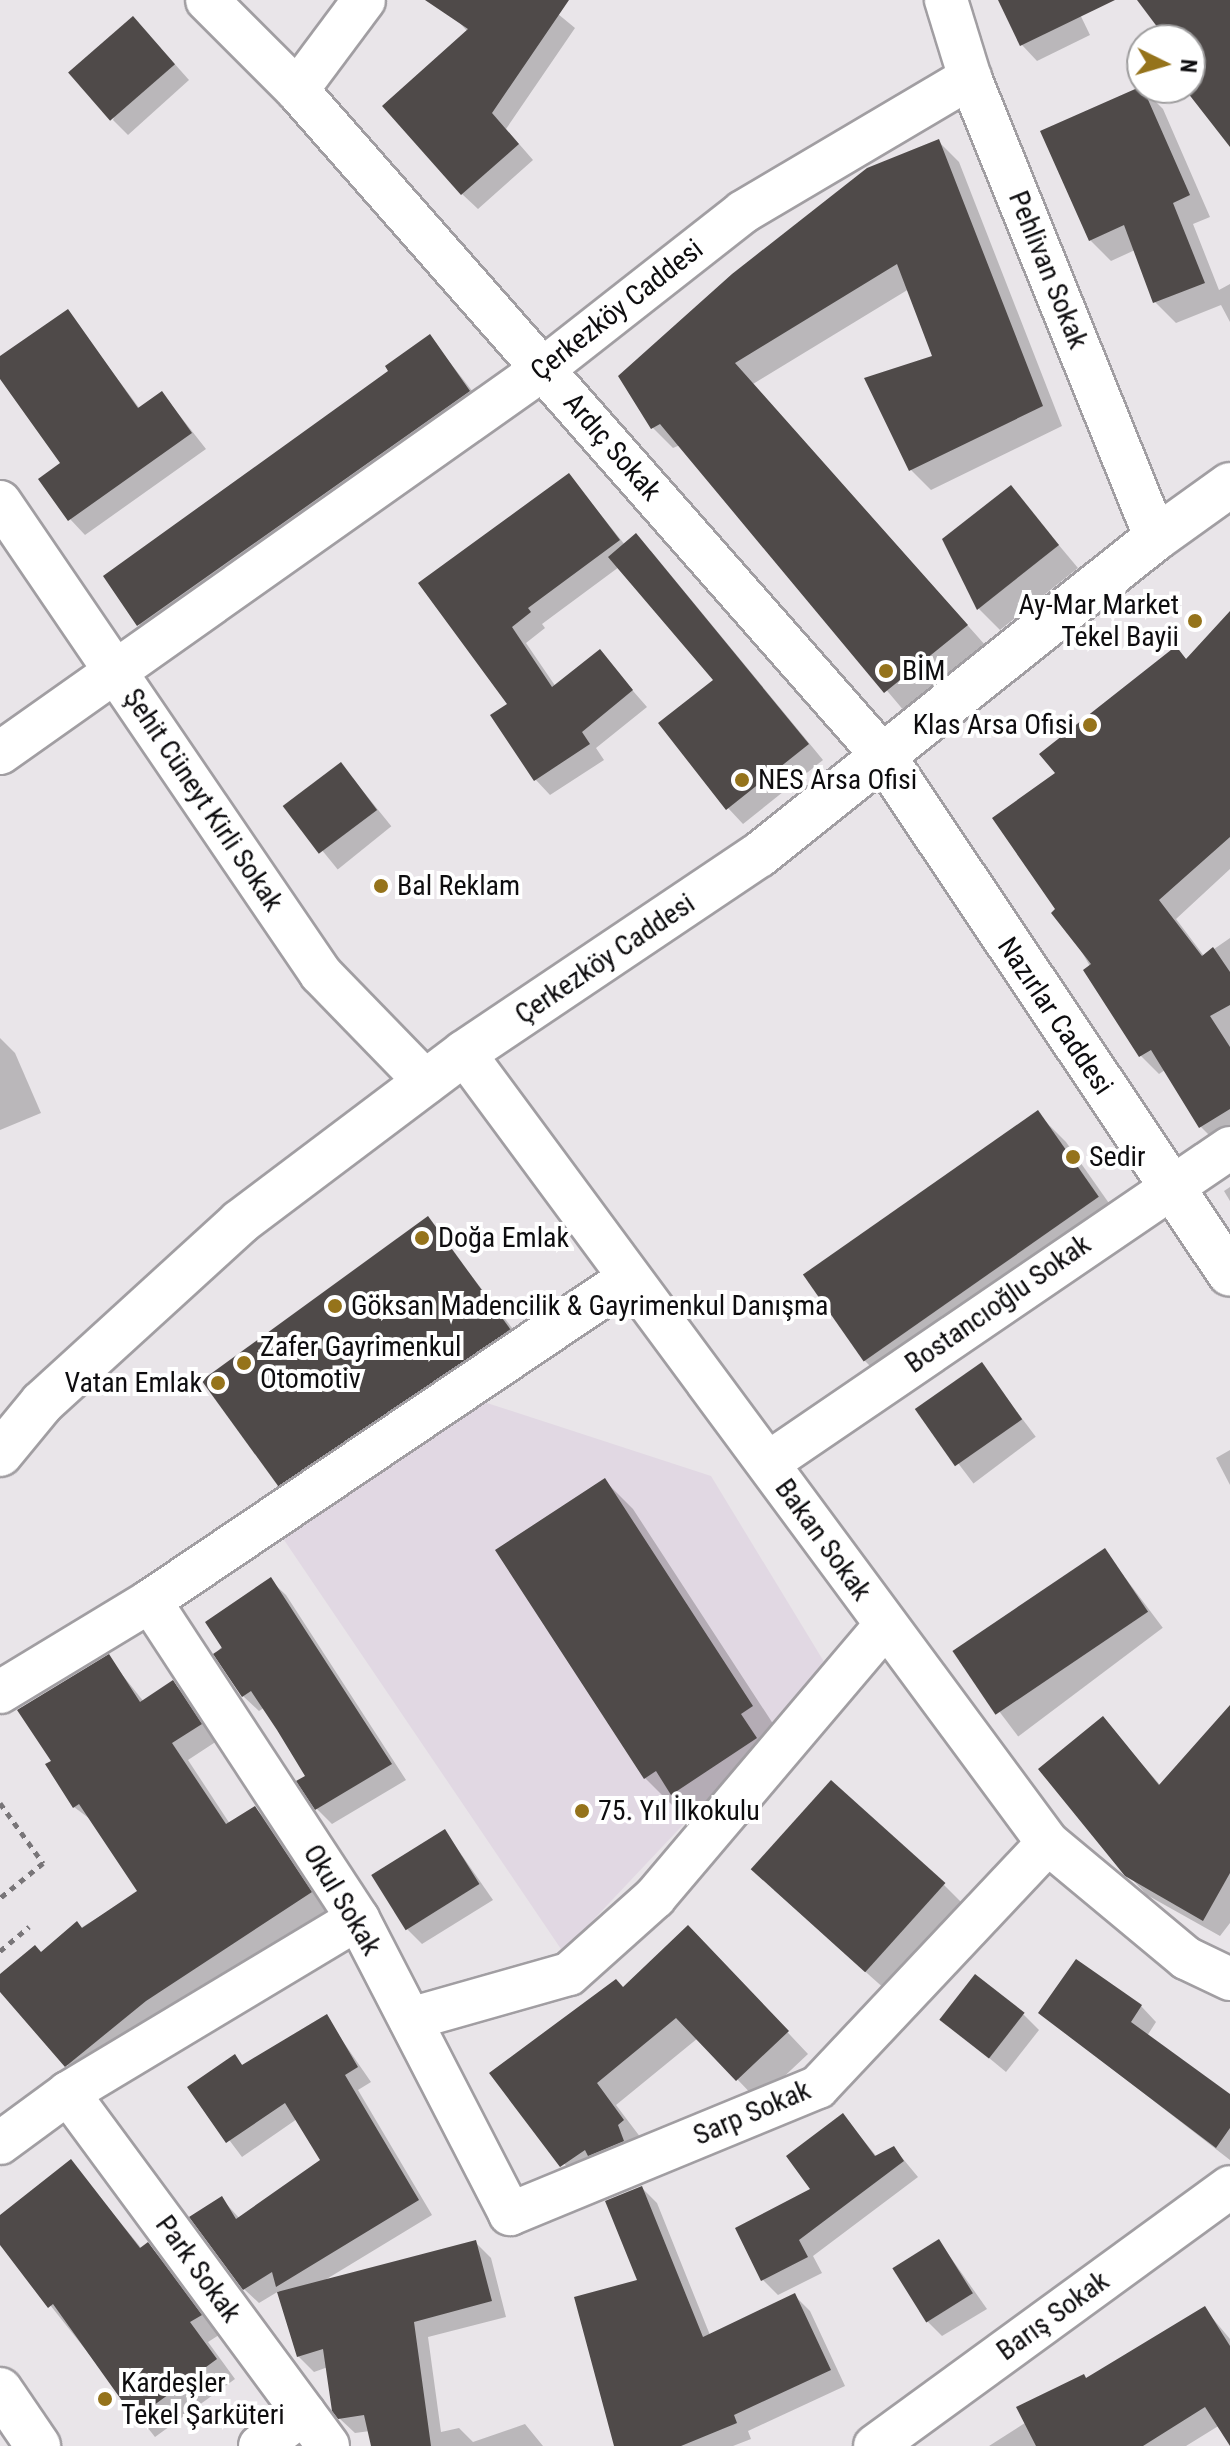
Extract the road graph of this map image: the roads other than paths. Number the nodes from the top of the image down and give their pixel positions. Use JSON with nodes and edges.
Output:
{"nodes":[{"id":1,"x":207,"y":0,"type":"edge"},
{"id":2,"x":364,"y":0,"type":"edge"},
{"id":3,"x":946,"y":0,"type":"edge"},
{"id":4,"x":970,"y":78,"type":"junction"},
{"id":5,"x":297,"y":90,"type":"junction"},
{"id":6,"x":543,"y":369,"type":"junction"},
{"id":7,"x":1230,"y":485,"type":"edge"},
{"id":8,"x":0,"y":502,"type":"edge"},
{"id":9,"x":1156,"y":538,"type":"junction"},
{"id":10,"x":117,"y":674,"type":"junction"},
{"id":11,"x":0,"y":753,"type":"edge"},
{"id":12,"x":883,"y":756,"type":"junction"},
{"id":13,"x":464,"y":1053,"type":"junction"},
{"id":14,"x":426,"y":1082,"type":"junction"},
{"id":15,"x":1230,"y":1148,"type":"edge"},
{"id":16,"x":1168,"y":1186,"type":"junction"},
{"id":17,"x":1230,"y":1274,"type":"edge"},
{"id":18,"x":629,"y":1278,"type":"junction"},
{"id":19,"x":0,"y":1454,"type":"edge"},
{"id":20,"x":768,"y":1463,"type":"junction"},
{"id":21,"x":150,"y":1601,"type":"junction"},
{"id":22,"x":885,"y":1626,"type":"junction"},
{"id":23,"x":0,"y":1692,"type":"edge"},
{"id":24,"x":1048,"y":1843,"type":"junction"},
{"id":25,"x":358,"y":1919,"type":"junction"},
{"id":26,"x":1230,"y":1979,"type":"edge"},
{"id":27,"x":410,"y":2019,"type":"junction"},
{"id":28,"x":68,"y":2093,"type":"junction"},
{"id":29,"x":0,"y":2143,"type":"edge"},
{"id":30,"x":1230,"y":2187,"type":"edge"},
{"id":31,"x":510,"y":2214,"type":"joint"},
{"id":32,"x":0,"y":2390,"type":"edge"},
{"id":33,"x":316,"y":2430,"type":"edge"},
{"id":34,"x":38,"y":2446,"type":"edge"},
{"id":35,"x":260,"y":2446,"type":"edge"},
{"id":36,"x":875,"y":2446,"type":"edge"}],
"edges":[{"from":1,"to":5,"type":"street","name":"Ardıç Sokak"},
{"from":2,"to":5,"type":"street"},
{"from":3,"to":4,"type":"street","name":"Pehlivan Sokak"},
{"from":4,"to":6,"type":"street","name":"Çerkezköy Caddesi"},
{"from":4,"to":9,"type":"street","name":"Pehlivan Sokak"},
{"from":5,"to":6,"type":"street","name":"Ardıç Sokak"},
{"from":6,"to":10,"type":"street","name":"Çerkezköy Caddesi"},
{"from":6,"to":12,"type":"street","name":"Ardıç Sokak"},
{"from":7,"to":9,"type":"main road","name":"Çerkezköy Caddesi"},
{"from":8,"to":10,"type":"street","name":"Şehit Cüneyt Kirli Sokak"},
{"from":9,"to":12,"type":"main road","name":"Çerkezköy Caddesi"},
{"from":10,"to":11,"type":"street","name":"Çerkezköy Caddesi"},
{"from":10,"to":14,"type":"street","name":"Şehit Cüneyt Kirli Sokak"},
{"from":12,"to":13,"type":"main road","name":"Çerkezköy Caddesi"},
{"from":12,"to":16,"type":"main road","name":"Nazırlar Caddesi"},
{"from":13,"to":14,"type":"main road","name":"Çerkezköy Caddesi"},
{"from":13,"to":18,"type":"street","name":"Bakan Sokak"},
{"from":14,"to":19,"type":"main road","name":"Çerkezköy Caddesi"},
{"from":15,"to":16,"type":"street","name":"Bostancıoğlu Sokak"},
{"from":16,"to":17,"type":"main road","name":"Nazırlar Caddesi"},
{"from":16,"to":20,"type":"street","name":"Bostancıoğlu Sokak"},
{"from":18,"to":20,"type":"street","name":"Bakan Sokak"},
{"from":18,"to":21,"type":"street"},
{"from":20,"to":22,"type":"street","name":"Bakan Sokak"},
{"from":21,"to":23,"type":"street"},
{"from":21,"to":25,"type":"street","name":"Okul Sokak"},
{"from":22,"to":24,"type":"street","name":"Bakan Sokak"},
{"from":22,"to":27,"type":"street"},
{"from":24,"to":26,"type":"street","name":"Bakan Sokak"},
{"from":24,"to":31,"type":"street","name":"Sarp Sokak"},
{"from":25,"to":27,"type":"street","name":"Okul Sokak"},
{"from":25,"to":28,"type":"street"},
{"from":27,"to":31,"type":"street","name":"Okul Sokak"},
{"from":28,"to":29,"type":"street"},
{"from":28,"to":33,"type":"street","name":"Park Sokak"},
{"from":30,"to":36,"type":"street","name":"Barış Sokak"},
{"from":32,"to":34,"type":"main road"},
{"from":33,"to":35,"type":"street"}]}
